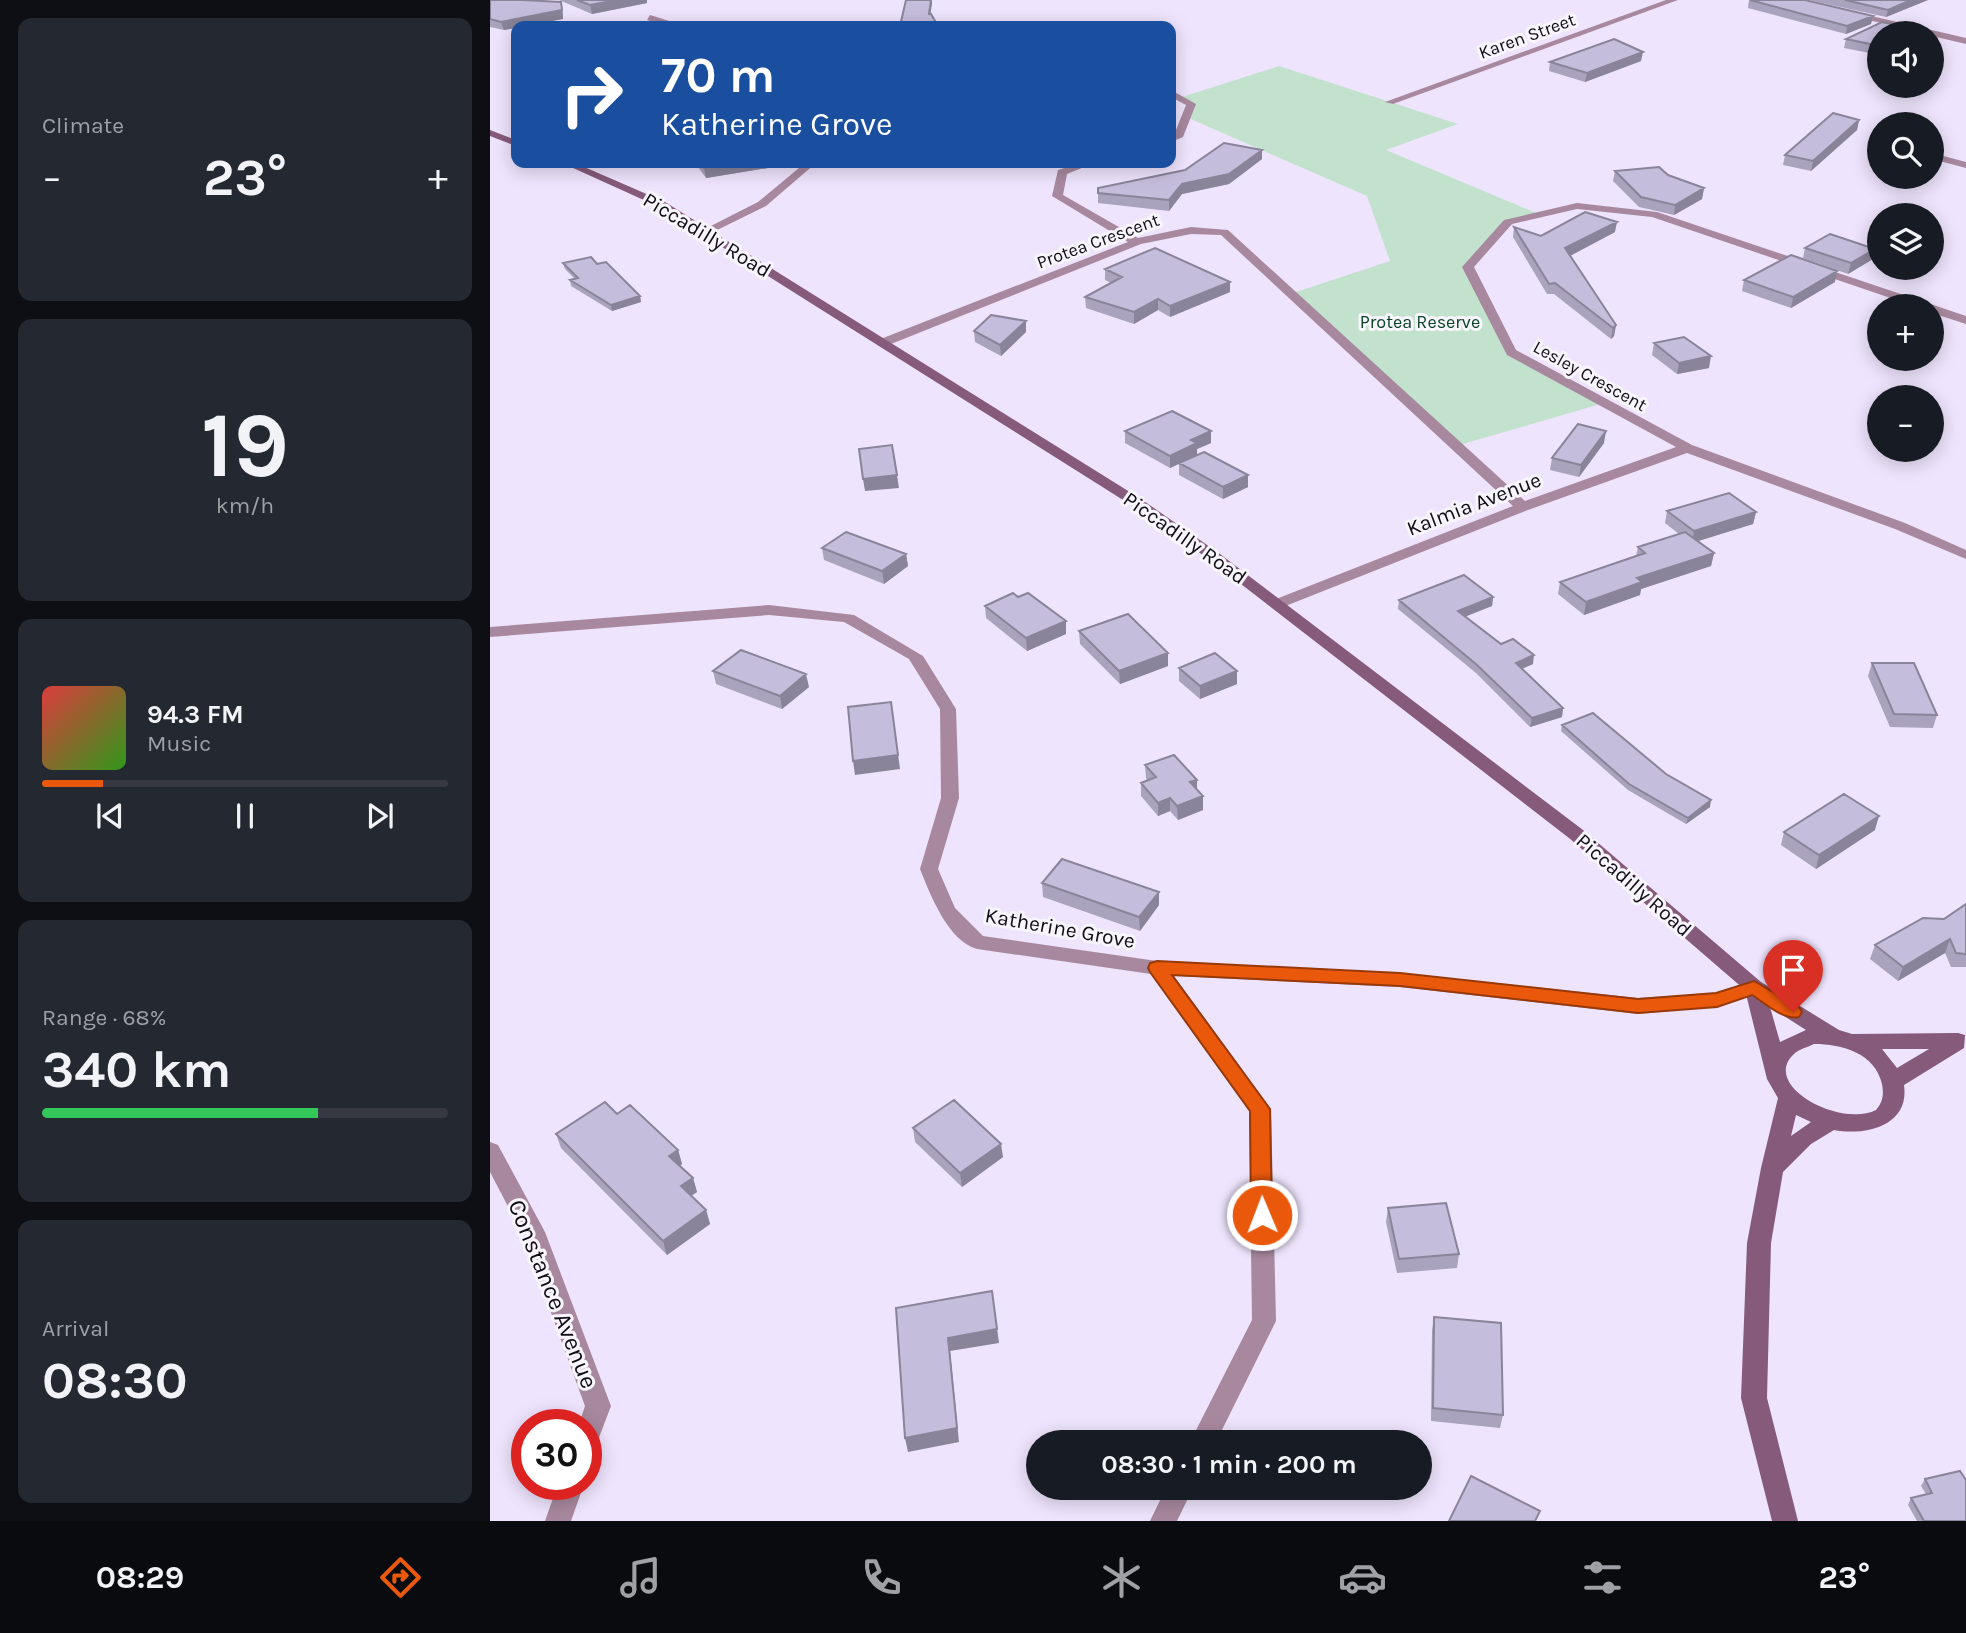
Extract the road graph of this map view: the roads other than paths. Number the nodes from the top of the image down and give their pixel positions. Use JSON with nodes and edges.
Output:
{"nodes":[{"id":1,"x":1674,"y":0,"type":"edge"},
{"id":2,"x":1838,"y":12,"type":"edge"},
{"id":3,"x":650,"y":18,"type":"dead end"},
{"id":4,"x":660,"y":21,"type":"edge"},
{"id":5,"x":1966,"y":41,"type":"edge"},
{"id":6,"x":1176,"y":96,"type":"edge"},
{"id":7,"x":1390,"y":102,"type":"dead end"},
{"id":8,"x":490,"y":133,"type":"edge"},
{"id":9,"x":1176,"y":138,"type":"edge"},
{"id":10,"x":511,"y":141,"type":"edge"},
{"id":11,"x":1944,"y":159,"type":"edge"},
{"id":12,"x":1966,"y":165,"type":"edge"},
{"id":13,"x":578,"y":168,"type":"edge"},
{"id":14,"x":805,"y":168,"type":"edge"},
{"id":15,"x":1074,"y":168,"type":"edge"},
{"id":16,"x":705,"y":232,"type":"junction"},
{"id":17,"x":1137,"y":242,"type":"junction"},
{"id":18,"x":1890,"y":294,"type":"edge"},
{"id":19,"x":1944,"y":313,"type":"edge"},
{"id":20,"x":1966,"y":320,"type":"edge"},
{"id":21,"x":883,"y":343,"type":"junction"},
{"id":22,"x":1687,"y":448,"type":"junction"},
{"id":23,"x":1523,"y":507,"type":"junction"},
{"id":24,"x":1966,"y":555,"type":"edge"},
{"id":25,"x":1277,"y":604,"type":"junction"},
{"id":26,"x":490,"y":632,"type":"edge"},
{"id":27,"x":1157,"y":968,"type":"junction"},
{"id":28,"x":1754,"y":987,"type":"junction"},
{"id":29,"x":1841,"y":1039,"type":"junction"},
{"id":30,"x":1963,"y":1043,"type":"edge"},
{"id":31,"x":1776,"y":1067,"type":"junction"},
{"id":32,"x":1894,"y":1081,"type":"junction"},
{"id":33,"x":1789,"y":1098,"type":"junction"},
{"id":34,"x":1829,"y":1122,"type":"junction"},
{"id":35,"x":490,"y":1151,"type":"edge"},
{"id":36,"x":1772,"y":1168,"type":"junction"},
{"id":37,"x":597,"y":1409,"type":"edge"},
{"id":38,"x":1209,"y":1430,"type":"edge"},
{"id":39,"x":565,"y":1500,"type":"edge"},
{"id":40,"x":1174,"y":1500,"type":"edge"},
{"id":41,"x":558,"y":1521,"type":"edge"},
{"id":42,"x":1163,"y":1521,"type":"edge"},
{"id":43,"x":1785,"y":1521,"type":"edge"}],
"edges":[{"from":1,"to":7,"type":"street","name":"Karen Street"},
{"from":2,"to":5,"type":"street"},
{"from":3,"to":4,"type":"street"},
{"from":6,"to":9,"type":"street"},
{"from":8,"to":10,"type":"main road"},
{"from":11,"to":12,"type":"street"},
{"from":13,"to":16,"type":"main road","name":"Piccadilly Road"},
{"from":14,"to":16,"type":"street"},
{"from":15,"to":17,"type":"street"},
{"from":16,"to":21,"type":"main road","name":"Piccadilly Road"},
{"from":17,"to":21,"type":"street","name":"Protea Crescent"},
{"from":17,"to":23,"type":"street","name":"Protea Crescent"},
{"from":18,"to":22,"type":"street","name":"Lesley Crescent"},
{"from":19,"to":20,"type":"street"},
{"from":21,"to":25,"type":"main road","name":"Piccadilly Road"},
{"from":22,"to":23,"type":"street","name":"Kalmia Avenue"},
{"from":22,"to":24,"type":"street","name":"Lesley Crescent"},
{"from":23,"to":25,"type":"street","name":"Kalmia Avenue"},
{"from":25,"to":28,"type":"main road","name":"Piccadilly Road"},
{"from":26,"to":27,"type":"street","name":"Katherine Grove"},
{"from":27,"to":28,"type":"street","name":"Katherine Grove"},
{"from":27,"to":38,"type":"street"},
{"from":28,"to":29,"type":"main road","name":"Piccadilly Road"},
{"from":28,"to":31,"type":"main road"},
{"from":29,"to":30,"type":"main road"},
{"from":29,"to":31,"type":"main road"},
{"from":29,"to":32,"type":"main road"},
{"from":30,"to":32,"type":"main road"},
{"from":31,"to":33,"type":"main road"},
{"from":32,"to":34,"type":"main road"},
{"from":33,"to":34,"type":"main road"},
{"from":33,"to":36,"type":"main road"},
{"from":34,"to":36,"type":"main road"},
{"from":35,"to":37,"type":"street","name":"Constance Avenue"},
{"from":36,"to":43,"type":"main road"},
{"from":39,"to":41,"type":"street"},
{"from":40,"to":42,"type":"street"}]}
